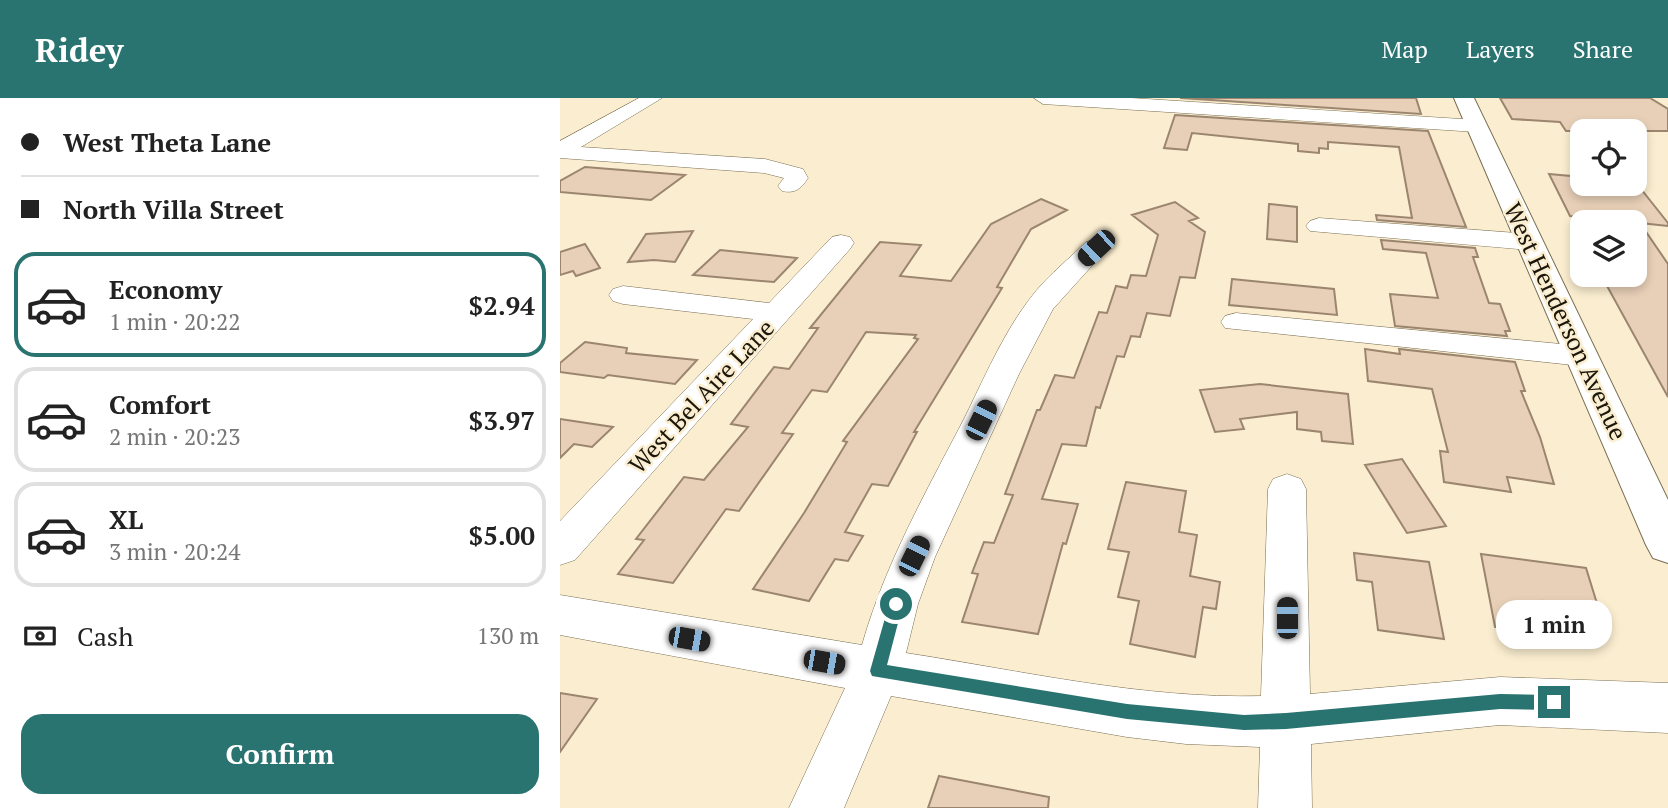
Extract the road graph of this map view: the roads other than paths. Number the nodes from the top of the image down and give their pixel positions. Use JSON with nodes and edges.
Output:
{"nodes":[{"id":1,"x":653,"y":98,"type":"edge"},
{"id":2,"x":1043,"y":98,"type":"edge"},
{"id":3,"x":1464,"y":98,"type":"edge"},
{"id":4,"x":1476,"y":127,"type":"junction"},
{"id":5,"x":560,"y":151,"type":"edge"},
{"id":6,"x":790,"y":186,"type":"dead end"},
{"id":7,"x":1319,"y":226,"type":"dead end"},
{"id":8,"x":1530,"y":242,"type":"junction"},
{"id":9,"x":841,"y":243,"type":"dead end"},
{"id":10,"x":1096,"y":248,"type":"dead end"},
{"id":11,"x":622,"y":295,"type":"dead end"},
{"id":12,"x":778,"y":313,"type":"junction"},
{"id":13,"x":1236,"y":323,"type":"dead end"},
{"id":14,"x":1581,"y":356,"type":"junction"},
{"id":15,"x":1287,"y":489,"type":"dead end"},
{"id":16,"x":1668,"y":545,"type":"edge"},
{"id":17,"x":560,"y":548,"type":"edge"},
{"id":18,"x":560,"y":615,"type":"edge"},
{"id":19,"x":878,"y":671,"type":"junction"},
{"id":20,"x":1668,"y":708,"type":"edge"},
{"id":21,"x":1286,"y":721,"type":"junction"},
{"id":22,"x":816,"y":808,"type":"edge"},
{"id":23,"x":1285,"y":808,"type":"edge"}],
"edges":[{"from":1,"to":5,"type":"street"},
{"from":2,"to":4,"type":"street"},
{"from":3,"to":4,"type":"main road","name":"West Henderson Avenue"},
{"from":4,"to":8,"type":"main road","name":"West Henderson Avenue"},
{"from":5,"to":6,"type":"street"},
{"from":7,"to":8,"type":"street"},
{"from":8,"to":14,"type":"main road","name":"West Henderson Avenue"},
{"from":9,"to":12,"type":"street","name":"West Bel Aire Lane"},
{"from":10,"to":19,"type":"street"},
{"from":11,"to":12,"type":"street"},
{"from":12,"to":17,"type":"street","name":"West Bel Aire Lane"},
{"from":13,"to":14,"type":"street"},
{"from":14,"to":16,"type":"main road","name":"West Henderson Avenue"},
{"from":15,"to":21,"type":"street"},
{"from":18,"to":19,"type":"street"},
{"from":19,"to":21,"type":"street"},
{"from":19,"to":22,"type":"street"},
{"from":20,"to":21,"type":"street"},
{"from":21,"to":23,"type":"street"}]}
